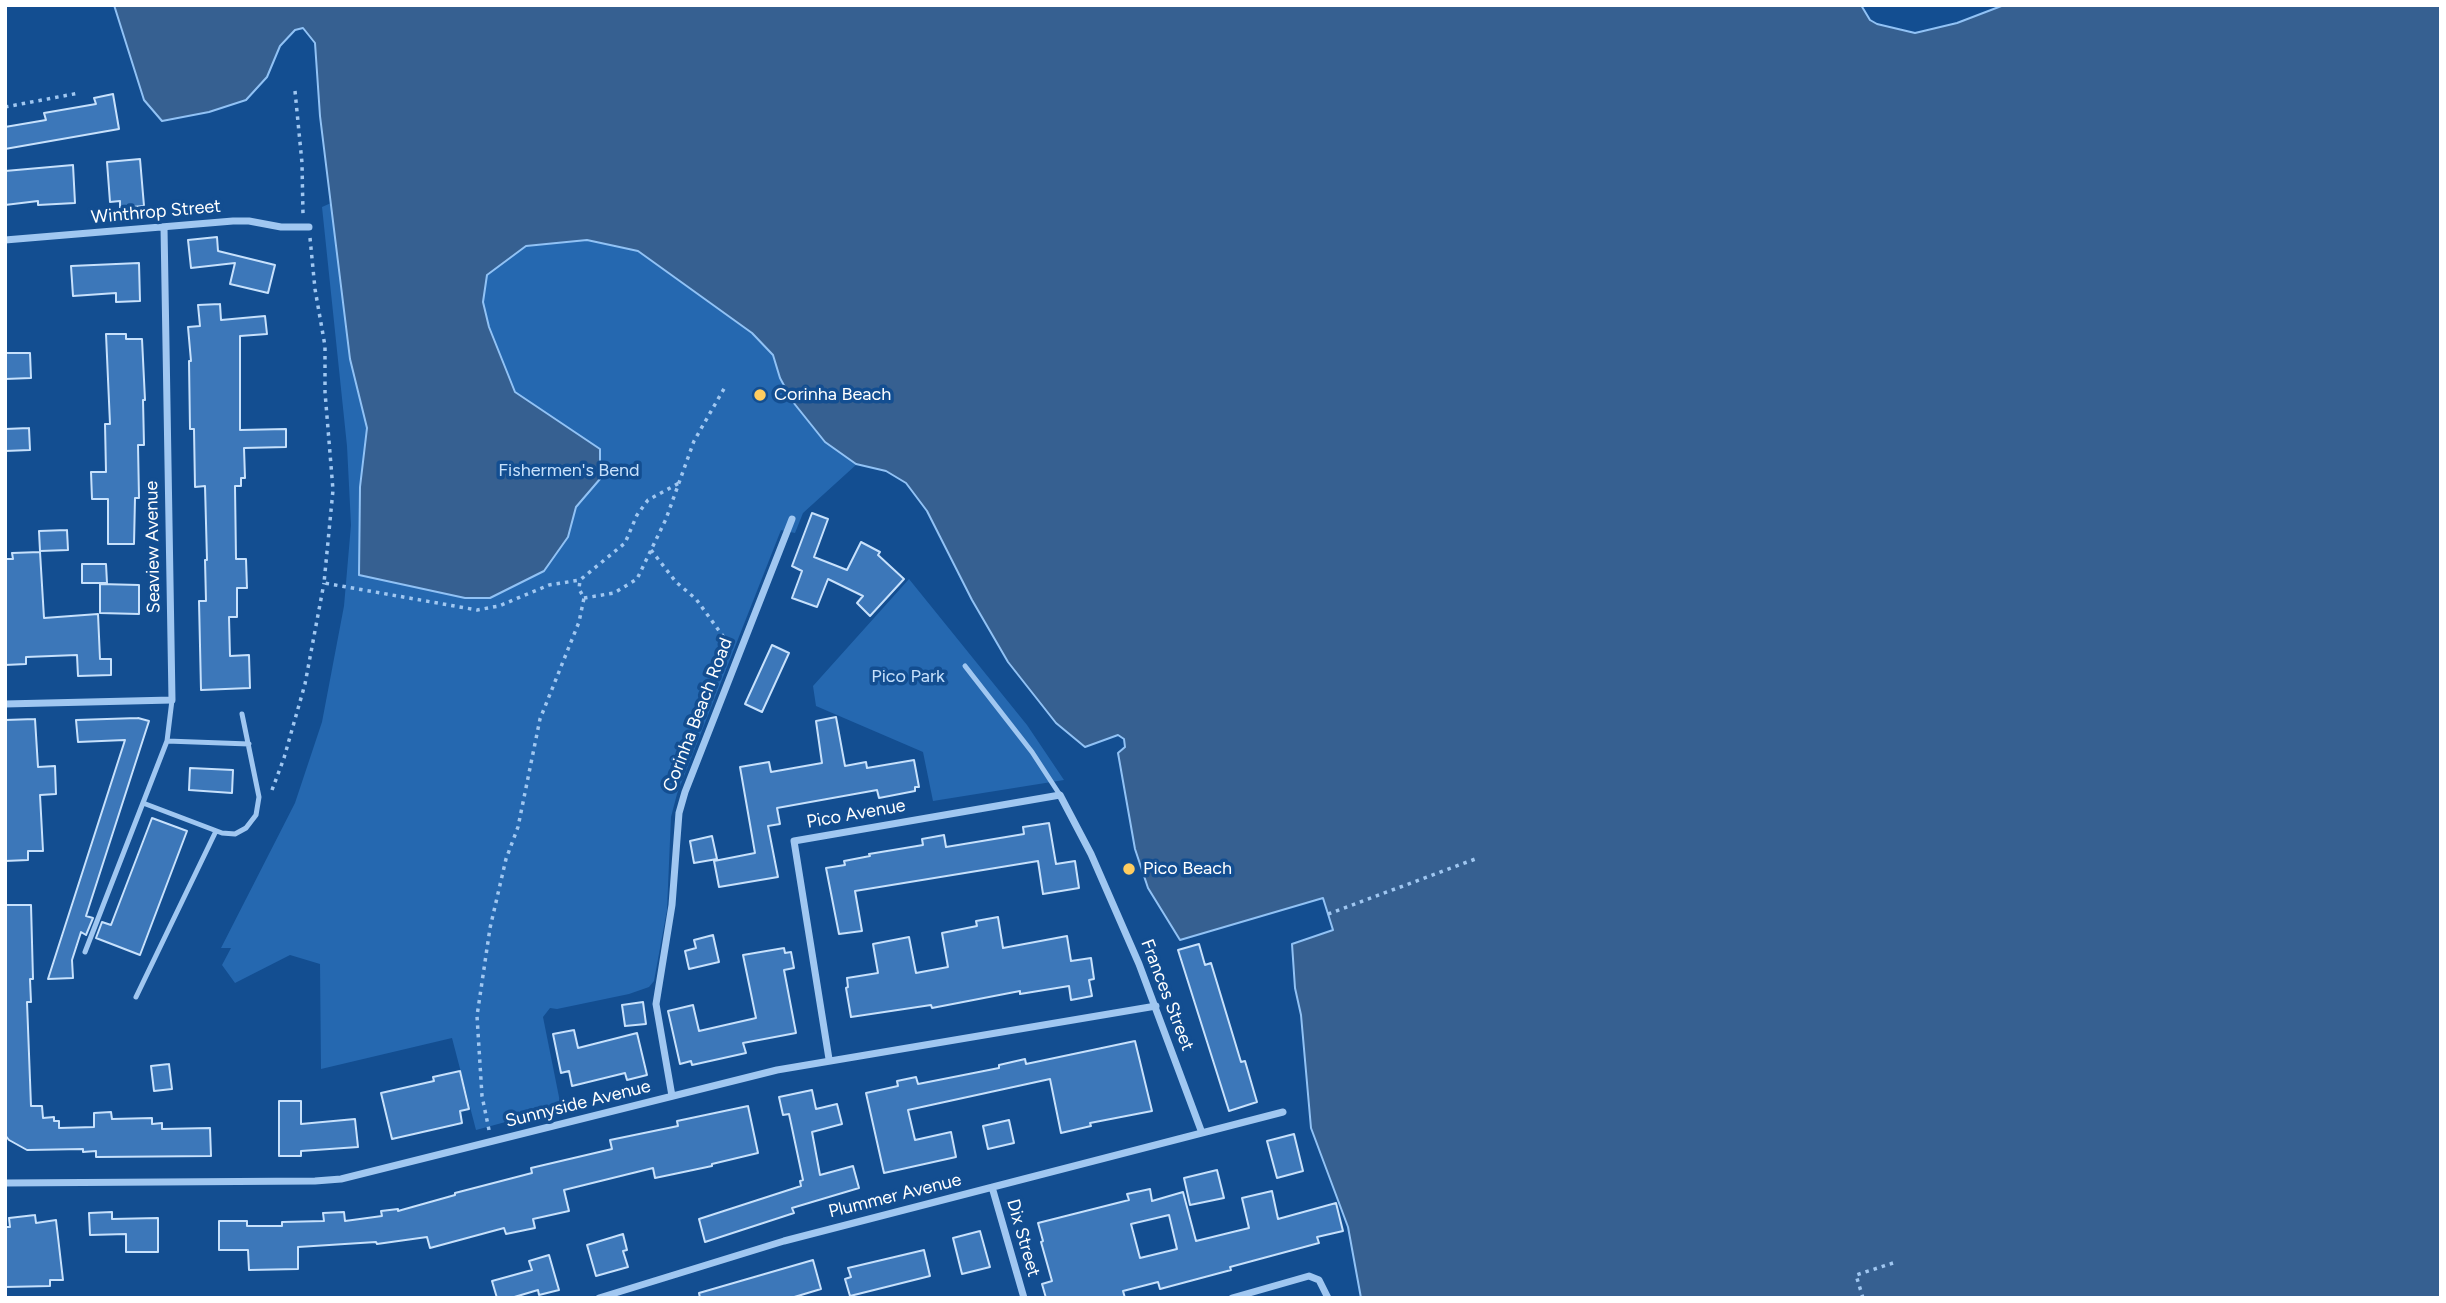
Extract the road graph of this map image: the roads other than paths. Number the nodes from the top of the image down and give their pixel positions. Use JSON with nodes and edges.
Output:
{"nodes":[{"id":1,"x":164,"y":227,"type":"junction"},
{"id":2,"x":307,"y":227,"type":"road end"},
{"id":3,"x":5,"y":240,"type":"edge"},
{"id":4,"x":792,"y":519,"type":"dead end"},
{"id":5,"x":965,"y":666,"type":"dead end"},
{"id":6,"x":172,"y":700,"type":"junction"},
{"id":7,"x":5,"y":704,"type":"edge"},
{"id":8,"x":242,"y":714,"type":"dead end"},
{"id":9,"x":167,"y":741,"type":"junction"},
{"id":10,"x":249,"y":744,"type":"junction"},
{"id":11,"x":1060,"y":795,"type":"junction"},
{"id":12,"x":143,"y":803,"type":"junction"},
{"id":13,"x":216,"y":831,"type":"junction"},
{"id":14,"x":85,"y":952,"type":"dead end"},
{"id":15,"x":136,"y":997,"type":"dead end"},
{"id":16,"x":1156,"y":1006,"type":"junction"},
{"id":17,"x":830,"y":1059,"type":"junction"},
{"id":18,"x":672,"y":1096,"type":"junction"},
{"id":19,"x":1283,"y":1112,"type":"dead end"},
{"id":20,"x":1202,"y":1133,"type":"junction"},
{"id":21,"x":5,"y":1183,"type":"edge"},
{"id":22,"x":992,"y":1187,"type":"junction"},
{"id":23,"x":599,"y":1298,"type":"edge"},
{"id":24,"x":1024,"y":1298,"type":"edge"},
{"id":25,"x":1232,"y":1298,"type":"edge"},
{"id":26,"x":1328,"y":1298,"type":"edge"}],
"edges":[{"from":1,"to":2,"type":"street","name":"Winthrop Street"},
{"from":1,"to":3,"type":"street","name":"Winthrop Street"},
{"from":1,"to":6,"type":"street","name":"Seaview Avenue"},
{"from":4,"to":18,"type":"street","name":"Corinha Beach Road"},
{"from":5,"to":11,"type":"lane"},
{"from":6,"to":7,"type":"street"},
{"from":6,"to":9,"type":"lane"},
{"from":8,"to":10,"type":"lane"},
{"from":9,"to":10,"type":"lane"},
{"from":9,"to":12,"type":"lane"},
{"from":10,"to":13,"type":"lane"},
{"from":11,"to":16,"type":"street","name":"Frances Street"},
{"from":11,"to":17,"type":"street","name":"Pico Avenue"},
{"from":12,"to":13,"type":"lane"},
{"from":12,"to":14,"type":"lane"},
{"from":13,"to":15,"type":"lane"},
{"from":16,"to":17,"type":"street","name":"Sunnyside Avenue"},
{"from":16,"to":20,"type":"street","name":"Frances Street"},
{"from":17,"to":18,"type":"street","name":"Sunnyside Avenue"},
{"from":18,"to":21,"type":"street","name":"Sunnyside Avenue"},
{"from":19,"to":20,"type":"street"},
{"from":20,"to":22,"type":"street","name":"Plummer Avenue"},
{"from":22,"to":23,"type":"street","name":"Plummer Avenue"},
{"from":22,"to":24,"type":"street","name":"Dix Street"},
{"from":25,"to":26,"type":"street"}]}
